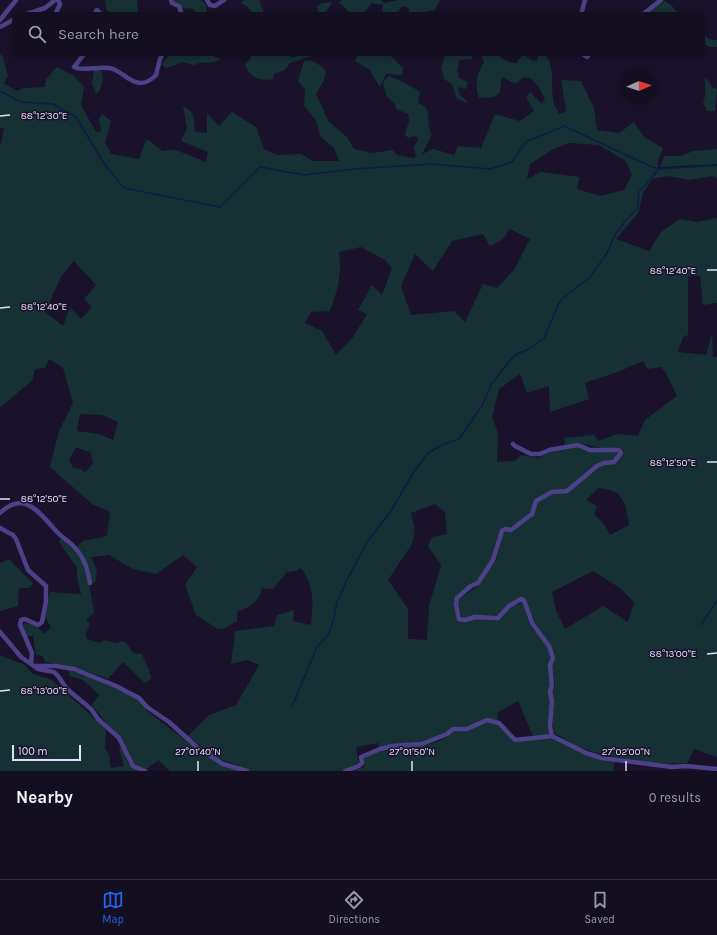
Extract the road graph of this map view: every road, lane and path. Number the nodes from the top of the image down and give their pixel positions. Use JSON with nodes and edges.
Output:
{"nodes":[{"id":1,"x":16,"y":0,"type":"edge"},
{"id":2,"x":55,"y":0,"type":"edge"},
{"id":3,"x":58,"y":0,"type":"edge"},
{"id":4,"x":171,"y":0,"type":"edge"},
{"id":5,"x":207,"y":0,"type":"edge"},
{"id":6,"x":224,"y":0,"type":"edge"},
{"id":7,"x":585,"y":0,"type":"edge"},
{"id":8,"x":660,"y":0,"type":"edge"},
{"id":9,"x":33,"y":12,"type":"edge"},
{"id":10,"x":56,"y":12,"type":"edge"},
{"id":11,"x":181,"y":12,"type":"edge"},
{"id":12,"x":582,"y":12,"type":"edge"},
{"id":13,"x":646,"y":12,"type":"edge"},
{"id":14,"x":0,"y":20,"type":"edge"},
{"id":15,"x":12,"y":21,"type":"edge"},
{"id":16,"x":0,"y":27,"type":"edge"},
{"id":17,"x":83,"y":56,"type":"edge"},
{"id":18,"x":162,"y":56,"type":"edge"},
{"id":19,"x":513,"y":444,"type":"dead end"},
{"id":20,"x":0,"y":513,"type":"edge"},
{"id":21,"x":0,"y":528,"type":"edge"},
{"id":22,"x":90,"y":583,"type":"dead end"},
{"id":23,"x":0,"y":632,"type":"edge"},
{"id":24,"x":33,"y":665,"type":"junction"},
{"id":25,"x":552,"y":736,"type":"junction"},
{"id":26,"x":717,"y":769,"type":"edge"},
{"id":27,"x":145,"y":771,"type":"edge"},
{"id":28,"x":247,"y":771,"type":"edge"},
{"id":29,"x":345,"y":771,"type":"edge"}],
"edges":[{"from":1,"to":14,"type":"street"},
{"from":2,"to":9,"type":"street"},
{"from":3,"to":10,"type":"street"},
{"from":4,"to":11,"type":"street"},
{"from":5,"to":6,"type":"street"},
{"from":7,"to":12,"type":"street"},
{"from":8,"to":13,"type":"street"},
{"from":15,"to":16,"type":"street"},
{"from":17,"to":18,"type":"street"},
{"from":19,"to":25,"type":"street"},
{"from":20,"to":22,"type":"street"},
{"from":21,"to":24,"type":"street"},
{"from":23,"to":24,"type":"street"},
{"from":24,"to":27,"type":"street"},
{"from":24,"to":28,"type":"street"},
{"from":25,"to":26,"type":"street"},
{"from":25,"to":29,"type":"street"}]}
